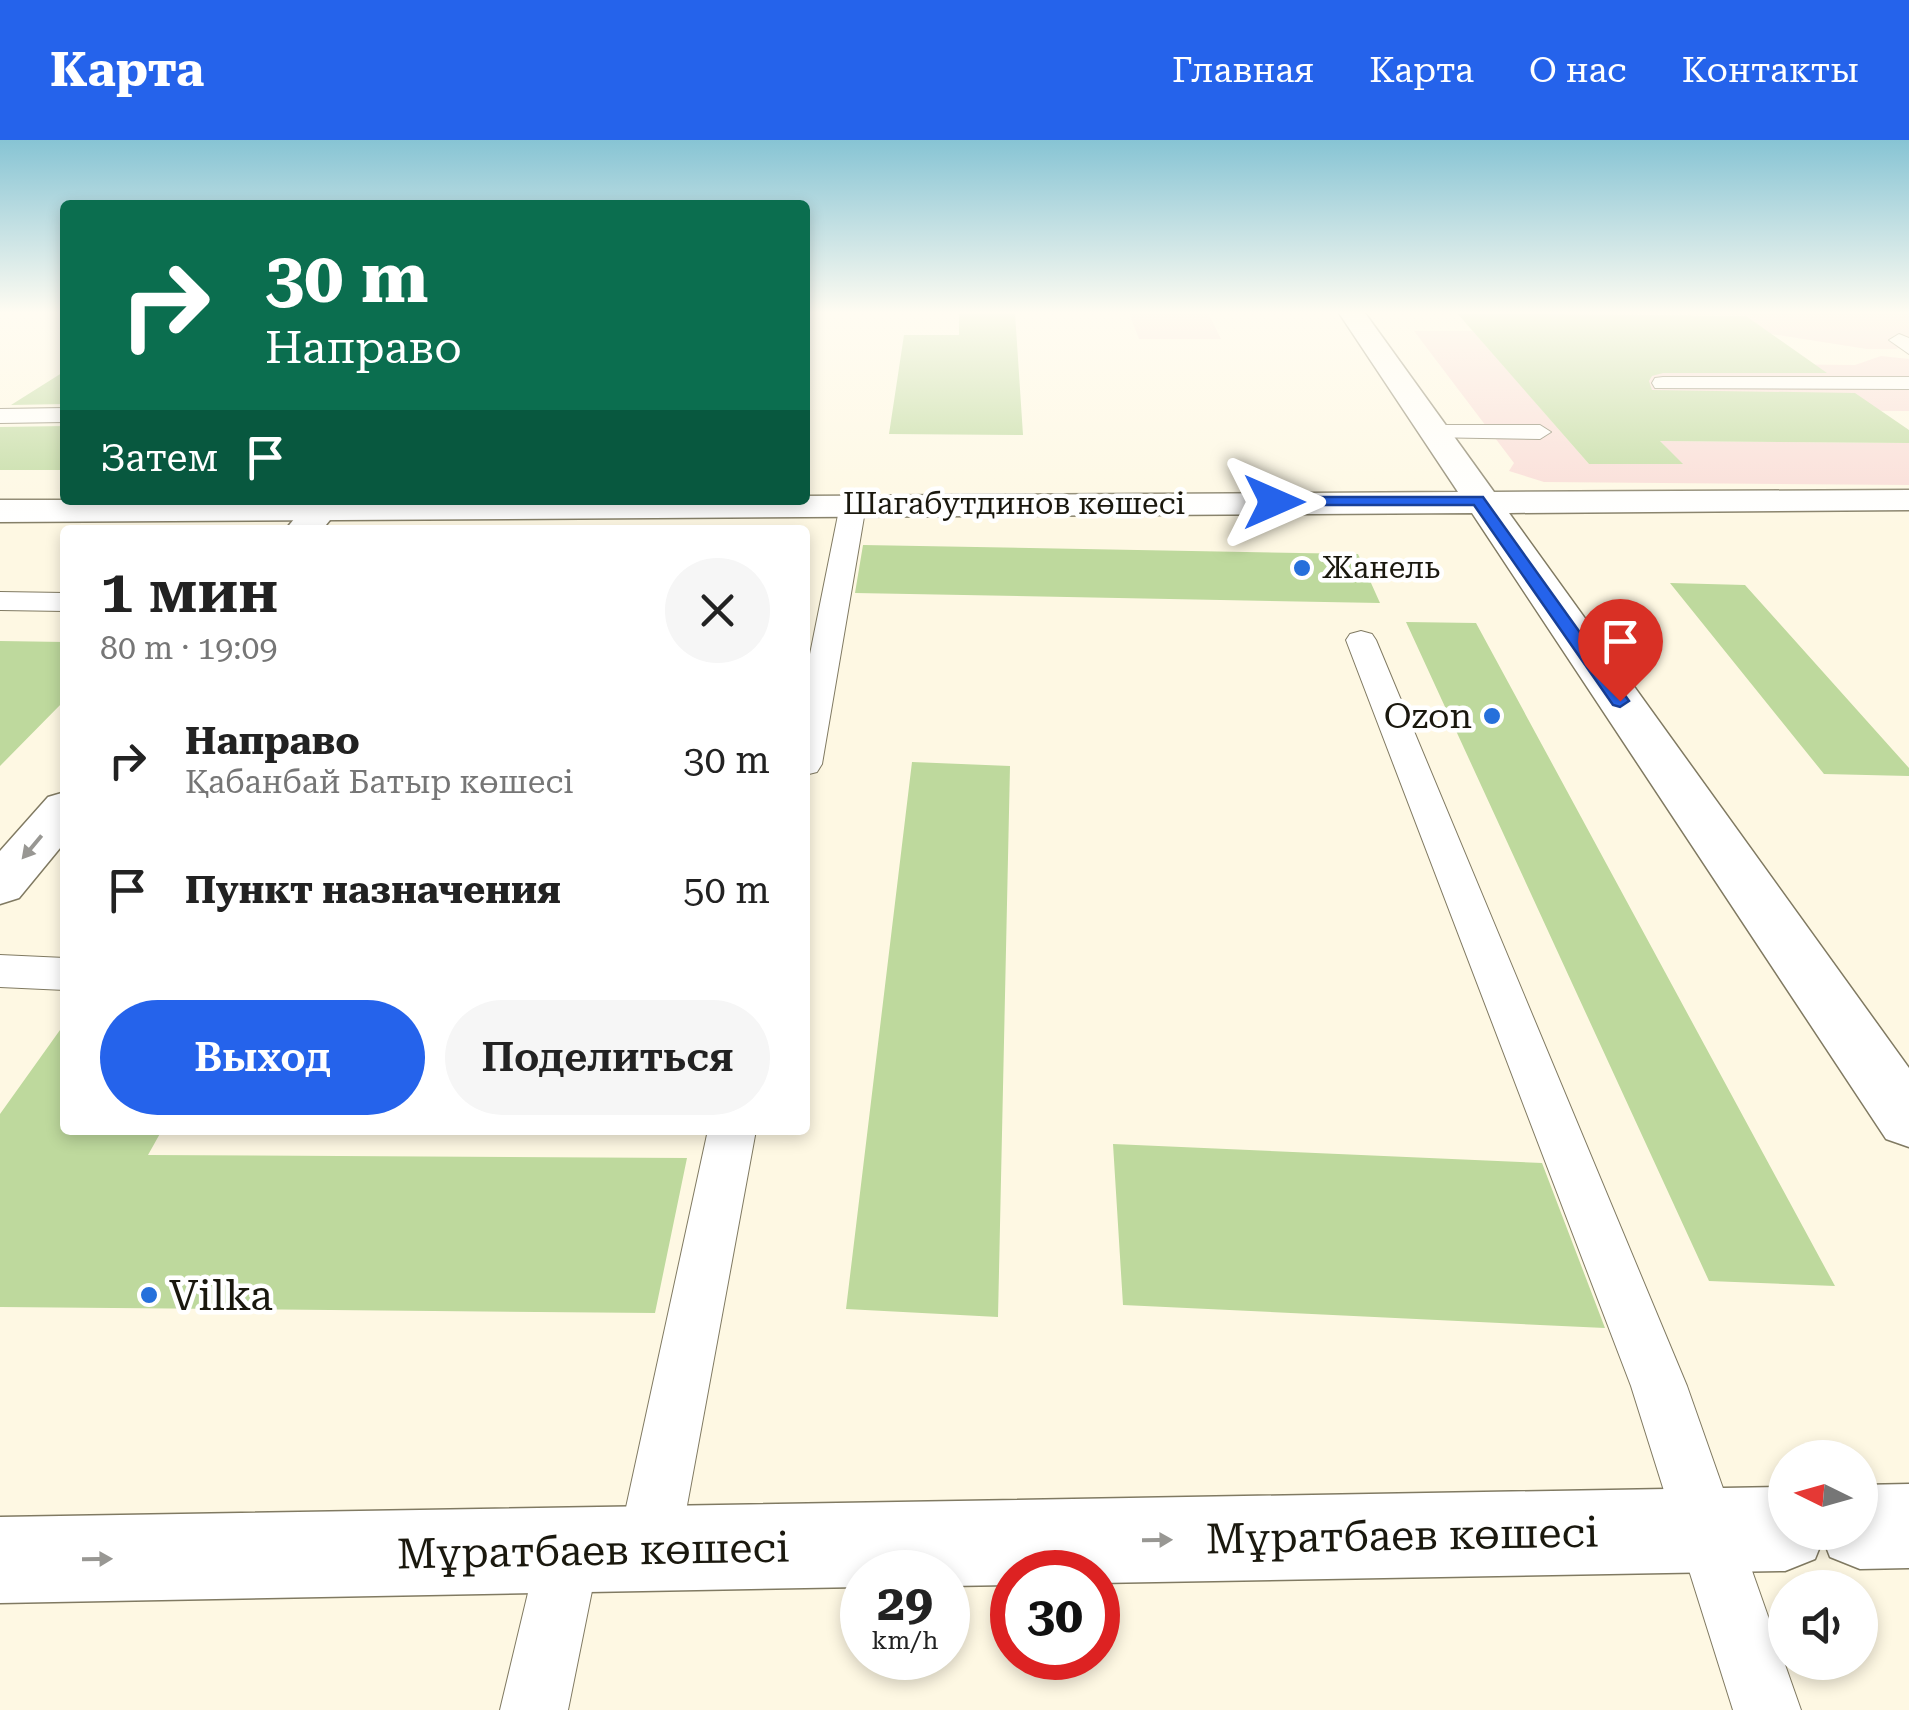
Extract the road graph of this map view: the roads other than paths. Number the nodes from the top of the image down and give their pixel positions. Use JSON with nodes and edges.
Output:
{"nodes":[{"id":1,"x":1401,"y":386,"type":"edge"},
{"id":2,"x":0,"y":416,"type":"edge"},
{"id":3,"x":60,"y":416,"type":"edge"},
{"id":4,"x":1432,"y":432,"type":"junction"},
{"id":5,"x":1540,"y":432,"type":"dead end"},
{"id":6,"x":1478,"y":500,"type":"junction"},
{"id":7,"x":1909,"y":500,"type":"edge"},
{"id":8,"x":853,"y":504,"type":"junction"},
{"id":9,"x":794,"y":505,"type":"edge"},
{"id":10,"x":810,"y":505,"type":"edge"},
{"id":11,"x":0,"y":512,"type":"edge"},
{"id":12,"x":318,"y":513,"type":"edge"},
{"id":13,"x":0,"y":601,"type":"edge"},
{"id":14,"x":60,"y":602,"type":"edge"},
{"id":15,"x":1361,"y":640,"type":"dead end"},
{"id":16,"x":810,"y":737,"type":"edge"},
{"id":17,"x":60,"y":815,"type":"edge"},
{"id":18,"x":0,"y":885,"type":"edge"},
{"id":19,"x":0,"y":971,"type":"edge"},
{"id":20,"x":60,"y":974,"type":"edge"},
{"id":21,"x":1909,"y":1120,"type":"edge"},
{"id":22,"x":731,"y":1135,"type":"edge"},
{"id":23,"x":1909,"y":1526,"type":"edge"},
{"id":24,"x":1878,"y":1527,"type":"edge"},
{"id":25,"x":1746,"y":1529,"type":"edge"},
{"id":26,"x":608,"y":1550,"type":"junction"},
{"id":27,"x":0,"y":1560,"type":"edge"},
{"id":28,"x":534,"y":1710,"type":"edge"},
{"id":29,"x":1767,"y":1710,"type":"edge"}],
"edges":[{"from":1,"to":4,"type":"street"},
{"from":2,"to":3,"type":"lane"},
{"from":4,"to":5,"type":"lane"},
{"from":4,"to":6,"type":"street"},
{"from":6,"to":7,"type":"street","name":"Шагабутдинов көшесі"},
{"from":6,"to":8,"type":"street","name":"Шагабутдинов көшесі"},
{"from":6,"to":21,"type":"street"},
{"from":8,"to":10,"type":"street","name":"Шагабутдинов көшесі"},
{"from":8,"to":16,"type":"lane"},
{"from":9,"to":12,"type":"street","name":"Шагабутдинов көшесі"},
{"from":11,"to":12,"type":"street","name":"Шагабутдинов көшесі"},
{"from":13,"to":14,"type":"lane"},
{"from":15,"to":25,"type":"lane"},
{"from":17,"to":18,"type":"street","one_way":true},
{"from":19,"to":20,"type":"lane"},
{"from":22,"to":26,"type":"lane"},
{"from":23,"to":24,"type":"street"},
{"from":26,"to":25,"type":"street","name":"Мұратбаев көшесі","one_way":true},
{"from":25,"to":29,"type":"lane"},
{"from":27,"to":26,"type":"street","name":"Мұратбаев көшесі","one_way":true},
{"from":26,"to":28,"type":"lane"}]}
